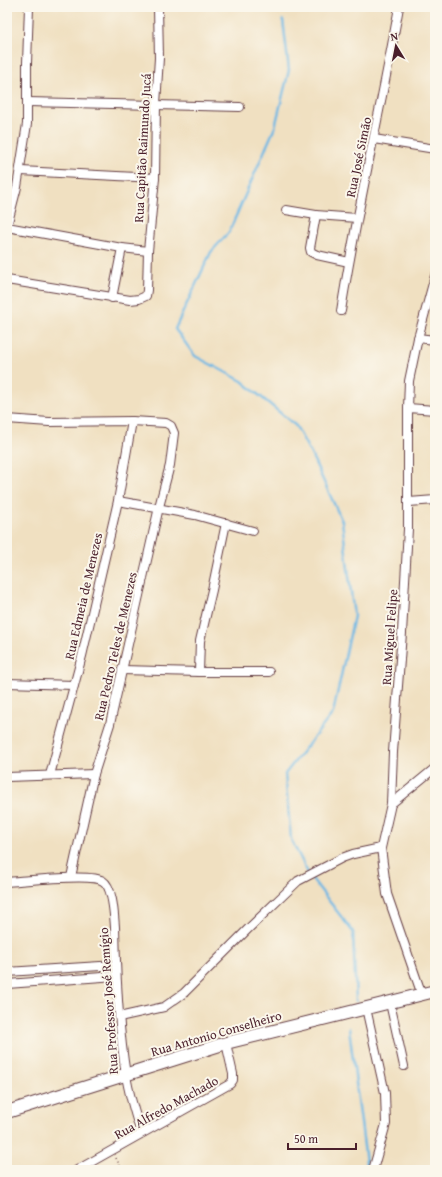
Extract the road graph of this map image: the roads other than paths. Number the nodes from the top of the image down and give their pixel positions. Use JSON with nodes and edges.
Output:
{"nodes":[{"id":1,"x":29,"y":7,"type":"edge"},
{"id":2,"x":158,"y":7,"type":"edge"},
{"id":3,"x":398,"y":7,"type":"edge"},
{"id":4,"x":28,"y":102,"type":"junction"},
{"id":5,"x":156,"y":104,"type":"junction"},
{"id":6,"x":240,"y":107,"type":"dead end"},
{"id":7,"x":374,"y":139,"type":"junction"},
{"id":8,"x":435,"y":150,"type":"edge"},
{"id":9,"x":20,"y":171,"type":"junction"},
{"id":10,"x":155,"y":178,"type":"junction"},
{"id":11,"x":286,"y":210,"type":"dead end"},
{"id":12,"x":316,"y":215,"type":"junction"},
{"id":13,"x":357,"y":218,"type":"junction"},
{"id":14,"x":7,"y":226,"type":"edge"},
{"id":15,"x":122,"y":248,"type":"junction"},
{"id":16,"x":148,"y":251,"type":"junction"},
{"id":17,"x":349,"y":262,"type":"junction"},
{"id":18,"x":7,"y":280,"type":"edge"},
{"id":19,"x":434,"y":281,"type":"edge"},
{"id":20,"x":112,"y":298,"type":"junction"},
{"id":21,"x":341,"y":311,"type":"dead end"},
{"id":22,"x":418,"y":338,"type":"junction"},
{"id":23,"x":435,"y":340,"type":"edge"},
{"id":24,"x":408,"y":408,"type":"junction"},
{"id":25,"x":435,"y":410,"type":"edge"},
{"id":26,"x":7,"y":419,"type":"edge"},
{"id":27,"x":132,"y":421,"type":"junction"},
{"id":28,"x":435,"y":500,"type":"edge"},
{"id":29,"x":118,"y":501,"type":"junction"},
{"id":30,"x":409,"y":502,"type":"junction"},
{"id":31,"x":159,"y":507,"type":"junction"},
{"id":32,"x":226,"y":523,"type":"junction"},
{"id":33,"x":253,"y":531,"type":"dead end"},
{"id":34,"x":122,"y":670,"type":"junction"},
{"id":35,"x":199,"y":672,"type":"junction"},
{"id":36,"x":269,"y":672,"type":"dead end"},
{"id":37,"x":7,"y":683,"type":"edge"},
{"id":38,"x":74,"y":686,"type":"junction"},
{"id":39,"x":435,"y":768,"type":"edge"},
{"id":40,"x":94,"y":774,"type":"junction"},
{"id":41,"x":50,"y":775,"type":"junction"},
{"id":42,"x":7,"y":777,"type":"edge"},
{"id":43,"x":391,"y":804,"type":"junction"},
{"id":44,"x":381,"y":848,"type":"junction"},
{"id":45,"x":71,"y":877,"type":"junction"},
{"id":46,"x":7,"y":882,"type":"edge"},
{"id":47,"x":116,"y":965,"type":"junction"},
{"id":48,"x":7,"y":972,"type":"edge"},
{"id":49,"x":116,"y":976,"type":"junction"},
{"id":50,"x":7,"y":984,"type":"edge"},
{"id":51,"x":435,"y":991,"type":"edge"},
{"id":52,"x":422,"y":995,"type":"junction"},
{"id":53,"x":390,"y":1002,"type":"junction"},
{"id":54,"x":366,"y":1008,"type":"junction"},
{"id":55,"x":119,"y":1017,"type":"junction"},
{"id":56,"x":226,"y":1043,"type":"junction"},
{"id":57,"x":404,"y":1066,"type":"dead end"},
{"id":58,"x":126,"y":1076,"type":"junction"},
{"id":59,"x":7,"y":1112,"type":"edge"},
{"id":60,"x":141,"y":1133,"type":"junction"},
{"id":61,"x":77,"y":1170,"type":"edge"},
{"id":62,"x":374,"y":1170,"type":"edge"}],
"edges":[{"from":1,"to":4,"type":"street"},
{"from":2,"to":5,"type":"street","name":"Rua Capitão Raimundo Jucá"},
{"from":3,"to":7,"type":"street","name":"Rua José Simão"},
{"from":4,"to":5,"type":"street"},
{"from":4,"to":9,"type":"street"},
{"from":5,"to":6,"type":"street"},
{"from":5,"to":10,"type":"street","name":"Rua Capitão Raimundo Jucá"},
{"from":7,"to":8,"type":"street"},
{"from":7,"to":13,"type":"street","name":"Rua José Simão"},
{"from":9,"to":10,"type":"street"},
{"from":9,"to":14,"type":"street"},
{"from":10,"to":16,"type":"street","name":"Rua Capitão Raimundo Jucá"},
{"from":11,"to":12,"type":"street"},
{"from":12,"to":13,"type":"street"},
{"from":12,"to":17,"type":"street"},
{"from":13,"to":17,"type":"street","name":"Rua José Simão"},
{"from":14,"to":15,"type":"street"},
{"from":15,"to":16,"type":"street"},
{"from":15,"to":20,"type":"street"},
{"from":16,"to":20,"type":"street","name":"Rua Capitão Raimundo Jucá"},
{"from":17,"to":21,"type":"street","name":"Rua José Simão"},
{"from":18,"to":20,"type":"street"},
{"from":19,"to":22,"type":"street","name":"Rua Miguel Felipe"},
{"from":22,"to":23,"type":"street"},
{"from":22,"to":24,"type":"street","name":"Rua Miguel Felipe"},
{"from":24,"to":25,"type":"street"},
{"from":24,"to":30,"type":"street","name":"Rua Miguel Felipe"},
{"from":26,"to":27,"type":"street"},
{"from":27,"to":29,"type":"street","name":"Rua Edmeia de Menezes"},
{"from":27,"to":31,"type":"street","name":"Rua Pedro Teles de Menezes"},
{"from":28,"to":30,"type":"street"},
{"from":29,"to":31,"type":"street"},
{"from":29,"to":38,"type":"street","name":"Rua Edmeia de Menezes"},
{"from":30,"to":43,"type":"street","name":"Rua Miguel Felipe"},
{"from":31,"to":32,"type":"street"},
{"from":31,"to":34,"type":"street","name":"Rua Pedro Teles de Menezes"},
{"from":32,"to":33,"type":"street"},
{"from":32,"to":35,"type":"street"},
{"from":34,"to":35,"type":"street"},
{"from":34,"to":40,"type":"street","name":"Rua Pedro Teles de Menezes"},
{"from":35,"to":36,"type":"street"},
{"from":37,"to":38,"type":"street"},
{"from":38,"to":41,"type":"street","name":"Rua Edmeia de Menezes"},
{"from":39,"to":43,"type":"street"},
{"from":40,"to":41,"type":"street"},
{"from":40,"to":45,"type":"street","name":"Rua Pedro Teles de Menezes"},
{"from":41,"to":42,"type":"street"},
{"from":43,"to":44,"type":"street","name":"Rua Miguel Felipe"},
{"from":44,"to":52,"type":"street","name":"Rua Miguel Felipe"},
{"from":44,"to":55,"type":"street"},
{"from":45,"to":46,"type":"street"},
{"from":45,"to":47,"type":"street","name":"Rua Professor José Remígio"},
{"from":47,"to":48,"type":"street"},
{"from":47,"to":49,"type":"street","name":"Rua Professor José Remígio"},
{"from":49,"to":50,"type":"street"},
{"from":49,"to":55,"type":"street","name":"Rua Professor José Remígio"},
{"from":51,"to":52,"type":"street","name":"Rua Antonio Conselheiro"},
{"from":52,"to":53,"type":"street","name":"Rua Antonio Conselheiro"},
{"from":53,"to":54,"type":"street","name":"Rua Antonio Conselheiro"},
{"from":53,"to":57,"type":"street"},
{"from":54,"to":56,"type":"street","name":"Rua Antonio Conselheiro"},
{"from":54,"to":62,"type":"street"},
{"from":55,"to":58,"type":"street","name":"Rua Professor José Remígio"},
{"from":56,"to":58,"type":"street","name":"Rua Antonio Conselheiro"},
{"from":56,"to":60,"type":"street","name":"Rua Alfredo Machado"},
{"from":58,"to":59,"type":"street","name":"Rua Antonio Conselheiro"},
{"from":58,"to":60,"type":"street","name":"Rua Professor José Remígio"},
{"from":60,"to":61,"type":"street","name":"Rua Alfredo Machado"}]}
